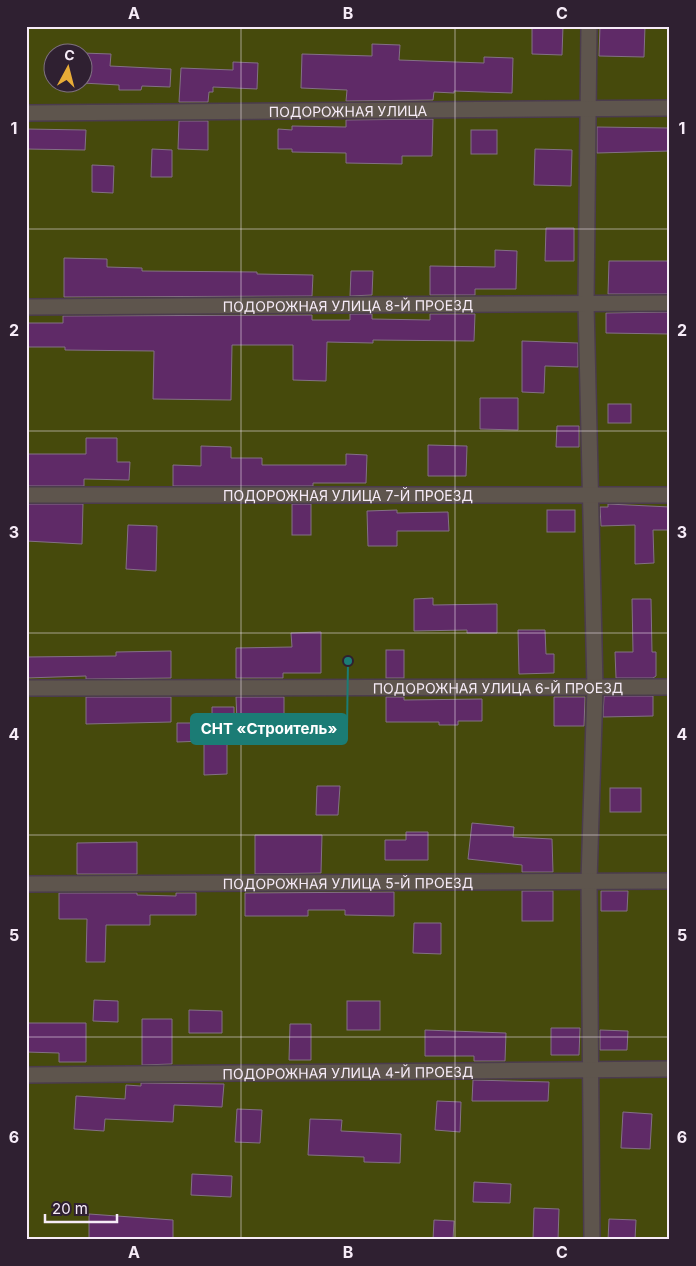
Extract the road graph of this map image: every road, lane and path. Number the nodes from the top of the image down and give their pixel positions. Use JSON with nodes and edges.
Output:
{"nodes":[{"id":1,"x":589,"y":26,"type":"edge"},
{"id":2,"x":670,"y":108,"type":"edge"},
{"id":3,"x":588,"y":110,"type":"junction"},
{"id":4,"x":26,"y":113,"type":"edge"},
{"id":5,"x":670,"y":303,"type":"edge"},
{"id":6,"x":586,"y":304,"type":"junction"},
{"id":7,"x":26,"y":306,"type":"edge"},
{"id":8,"x":26,"y":495,"type":"edge"},
{"id":9,"x":670,"y":495,"type":"edge"},
{"id":10,"x":590,"y":496,"type":"junction"},
{"id":11,"x":595,"y":687,"type":"junction"},
{"id":12,"x":670,"y":687,"type":"edge"},
{"id":13,"x":26,"y":688,"type":"edge"},
{"id":14,"x":589,"y":881,"type":"junction"},
{"id":15,"x":670,"y":881,"type":"edge"},
{"id":16,"x":26,"y":884,"type":"edge"},
{"id":17,"x":670,"y":1069,"type":"edge"},
{"id":18,"x":589,"y":1070,"type":"junction"},
{"id":19,"x":26,"y":1075,"type":"edge"},
{"id":20,"x":592,"y":1240,"type":"edge"}],
"edges":[{"from":1,"to":3,"type":"street"},
{"from":2,"to":3,"type":"street","name":"ПОДОРОЖНАЯ УЛИЦА"},
{"from":3,"to":4,"type":"street","name":"ПОДОРОЖНАЯ УЛИЦА"},
{"from":3,"to":6,"type":"street"},
{"from":5,"to":6,"type":"street","name":"ПОДОРОЖНАЯ УЛИЦА 8-Й ПРОЕЗД"},
{"from":6,"to":7,"type":"street","name":"ПОДОРОЖНАЯ УЛИЦА 8-Й ПРОЕЗД"},
{"from":6,"to":10,"type":"street"},
{"from":8,"to":10,"type":"street","name":"ПОДОРОЖНАЯ УЛИЦА 7-Й ПРОЕЗД"},
{"from":9,"to":10,"type":"street","name":"ПОДОРОЖНАЯ УЛИЦА 7-Й ПРОЕЗД"},
{"from":10,"to":11,"type":"street"},
{"from":11,"to":12,"type":"street","name":"ПОДОРОЖНАЯ УЛИЦА 6-Й ПРОЕЗД"},
{"from":11,"to":13,"type":"street","name":"ПОДОРОЖНАЯ УЛИЦА 6-Й ПРОЕЗД"},
{"from":11,"to":14,"type":"street"},
{"from":14,"to":15,"type":"street","name":"ПОДОРОЖНАЯ УЛИЦА 5-Й ПРОЕЗД"},
{"from":14,"to":16,"type":"street","name":"ПОДОРОЖНАЯ УЛИЦА 5-Й ПРОЕЗД"},
{"from":14,"to":18,"type":"street"},
{"from":17,"to":18,"type":"street","name":"ПОДОРОЖНАЯ УЛИЦА 4-Й ПРОЕЗД"},
{"from":18,"to":19,"type":"street","name":"ПОДОРОЖНАЯ УЛИЦА 4-Й ПРОЕЗД"},
{"from":18,"to":20,"type":"street"}]}
